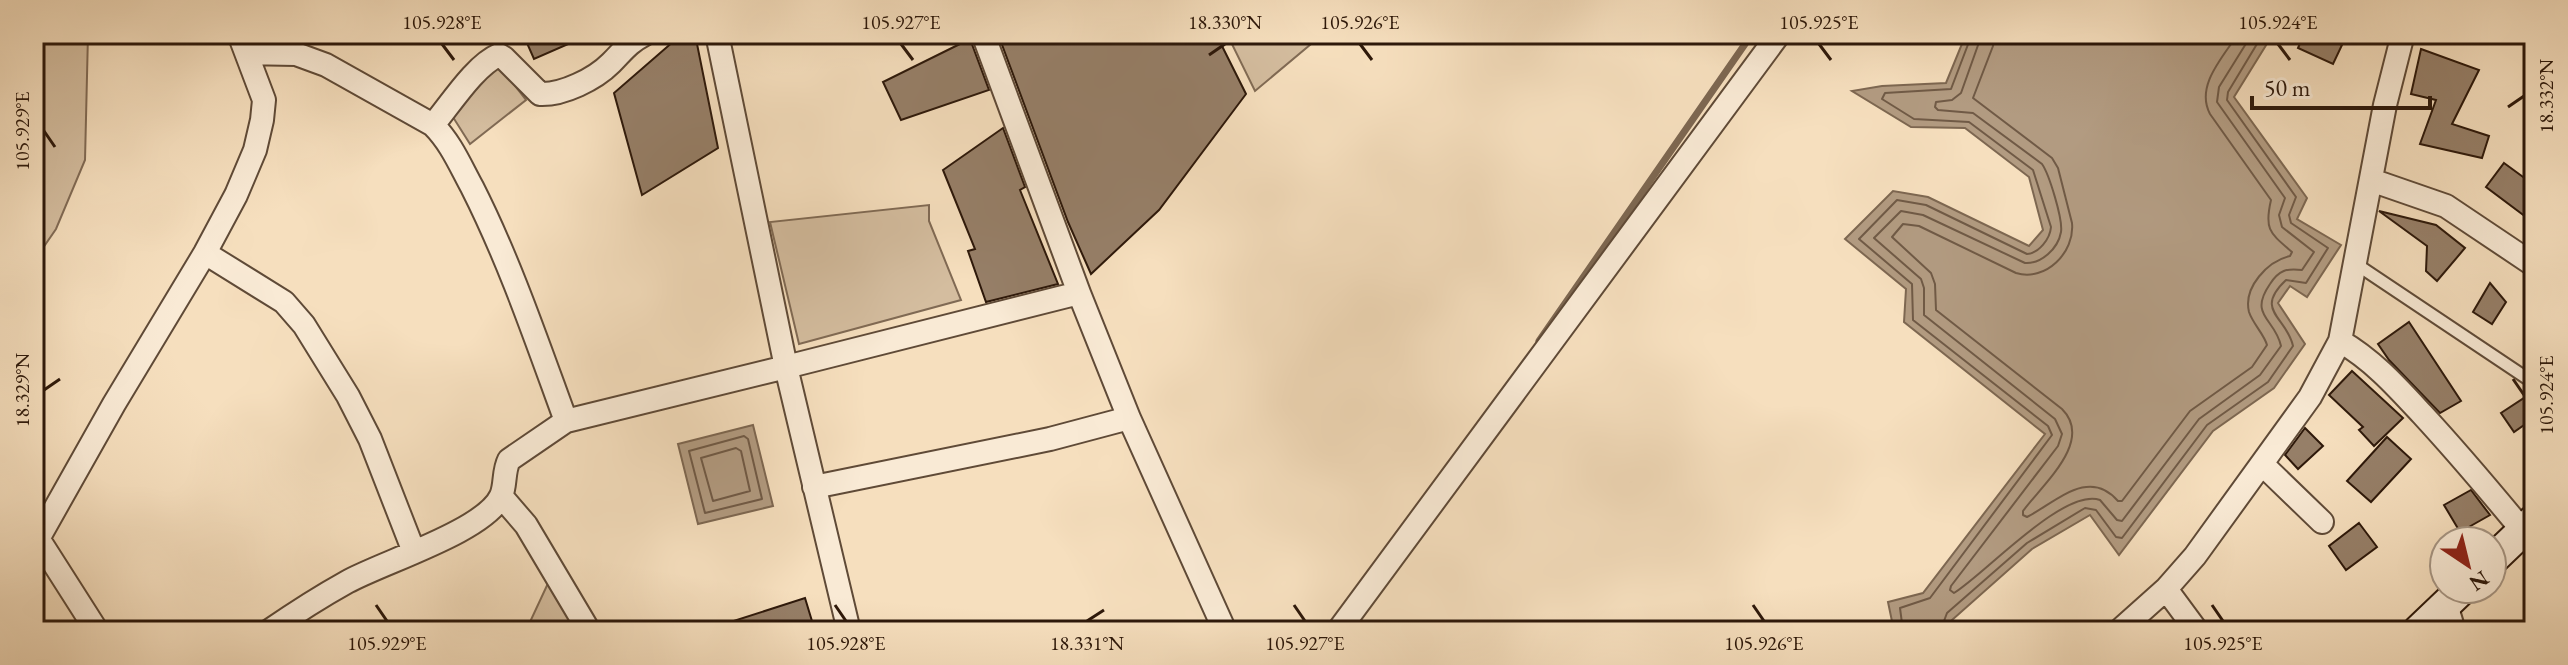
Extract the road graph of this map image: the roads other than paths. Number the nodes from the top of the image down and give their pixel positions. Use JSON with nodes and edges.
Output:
{"nodes":[{"id":1,"x":645,"y":34,"type":"edge"},
{"id":2,"x":717,"y":34,"type":"edge"},
{"id":3,"x":983,"y":34,"type":"edge"},
{"id":4,"x":1779,"y":34,"type":"edge"},
{"id":5,"x":2403,"y":34,"type":"edge"},
{"id":6,"x":243,"y":44,"type":"edge"},
{"id":7,"x":433,"y":125,"type":"junction"},
{"id":8,"x":2371,"y":180,"type":"junction"},
{"id":9,"x":205,"y":253,"type":"junction"},
{"id":10,"x":2356,"y":264,"type":"junction"},
{"id":11,"x":2534,"y":265,"type":"edge"},
{"id":12,"x":1079,"y":293,"type":"junction"},
{"id":13,"x":2340,"y":341,"type":"junction"},
{"id":14,"x":786,"y":367,"type":"junction"},
{"id":15,"x":2534,"y":383,"type":"edge"},
{"id":16,"x":1129,"y":418,"type":"junction"},
{"id":17,"x":566,"y":421,"type":"junction"},
{"id":18,"x":2262,"y":464,"type":"junction"},
{"id":19,"x":814,"y":487,"type":"junction"},
{"id":20,"x":501,"y":496,"type":"junction"},
{"id":21,"x":2322,"y":522,"type":"dead end"},
{"id":22,"x":2528,"y":525,"type":"edge"},
{"id":23,"x":37,"y":543,"type":"edge"},
{"id":24,"x":2508,"y":544,"type":"edge"},
{"id":25,"x":414,"y":552,"type":"junction"},
{"id":26,"x":2166,"y":589,"type":"junction"},
{"id":27,"x":2454,"y":608,"type":"edge"},
{"id":28,"x":97,"y":631,"type":"edge"},
{"id":29,"x":269,"y":631,"type":"edge"},
{"id":30,"x":589,"y":631,"type":"edge"},
{"id":31,"x":849,"y":631,"type":"edge"},
{"id":32,"x":1225,"y":631,"type":"edge"},
{"id":33,"x":1338,"y":631,"type":"edge"},
{"id":34,"x":2119,"y":631,"type":"edge"},
{"id":35,"x":2197,"y":631,"type":"edge"},
{"id":36,"x":2418,"y":631,"type":"edge"}],
"edges":[{"from":1,"to":7,"type":"street"},
{"from":2,"to":14,"type":"street"},
{"from":3,"to":12,"type":"street"},
{"from":4,"to":33,"type":"street"},
{"from":5,"to":8,"type":"street"},
{"from":6,"to":7,"type":"street"},
{"from":6,"to":9,"type":"street"},
{"from":7,"to":17,"type":"street"},
{"from":8,"to":10,"type":"street"},
{"from":8,"to":11,"type":"street"},
{"from":9,"to":23,"type":"street"},
{"from":9,"to":25,"type":"street"},
{"from":10,"to":13,"type":"street"},
{"from":10,"to":15,"type":"lane"},
{"from":12,"to":14,"type":"street"},
{"from":12,"to":16,"type":"street"},
{"from":13,"to":18,"type":"street"},
{"from":13,"to":22,"type":"street"},
{"from":14,"to":17,"type":"street"},
{"from":14,"to":19,"type":"street"},
{"from":16,"to":19,"type":"street"},
{"from":16,"to":32,"type":"street"},
{"from":17,"to":20,"type":"street"},
{"from":18,"to":21,"type":"street"},
{"from":18,"to":26,"type":"street"},
{"from":19,"to":31,"type":"street"},
{"from":20,"to":25,"type":"street"},
{"from":20,"to":30,"type":"street"},
{"from":22,"to":24,"type":"street"},
{"from":23,"to":28,"type":"street"},
{"from":25,"to":29,"type":"street"},
{"from":26,"to":34,"type":"street"},
{"from":26,"to":35,"type":"street"},
{"from":27,"to":36,"type":"street"}]}
